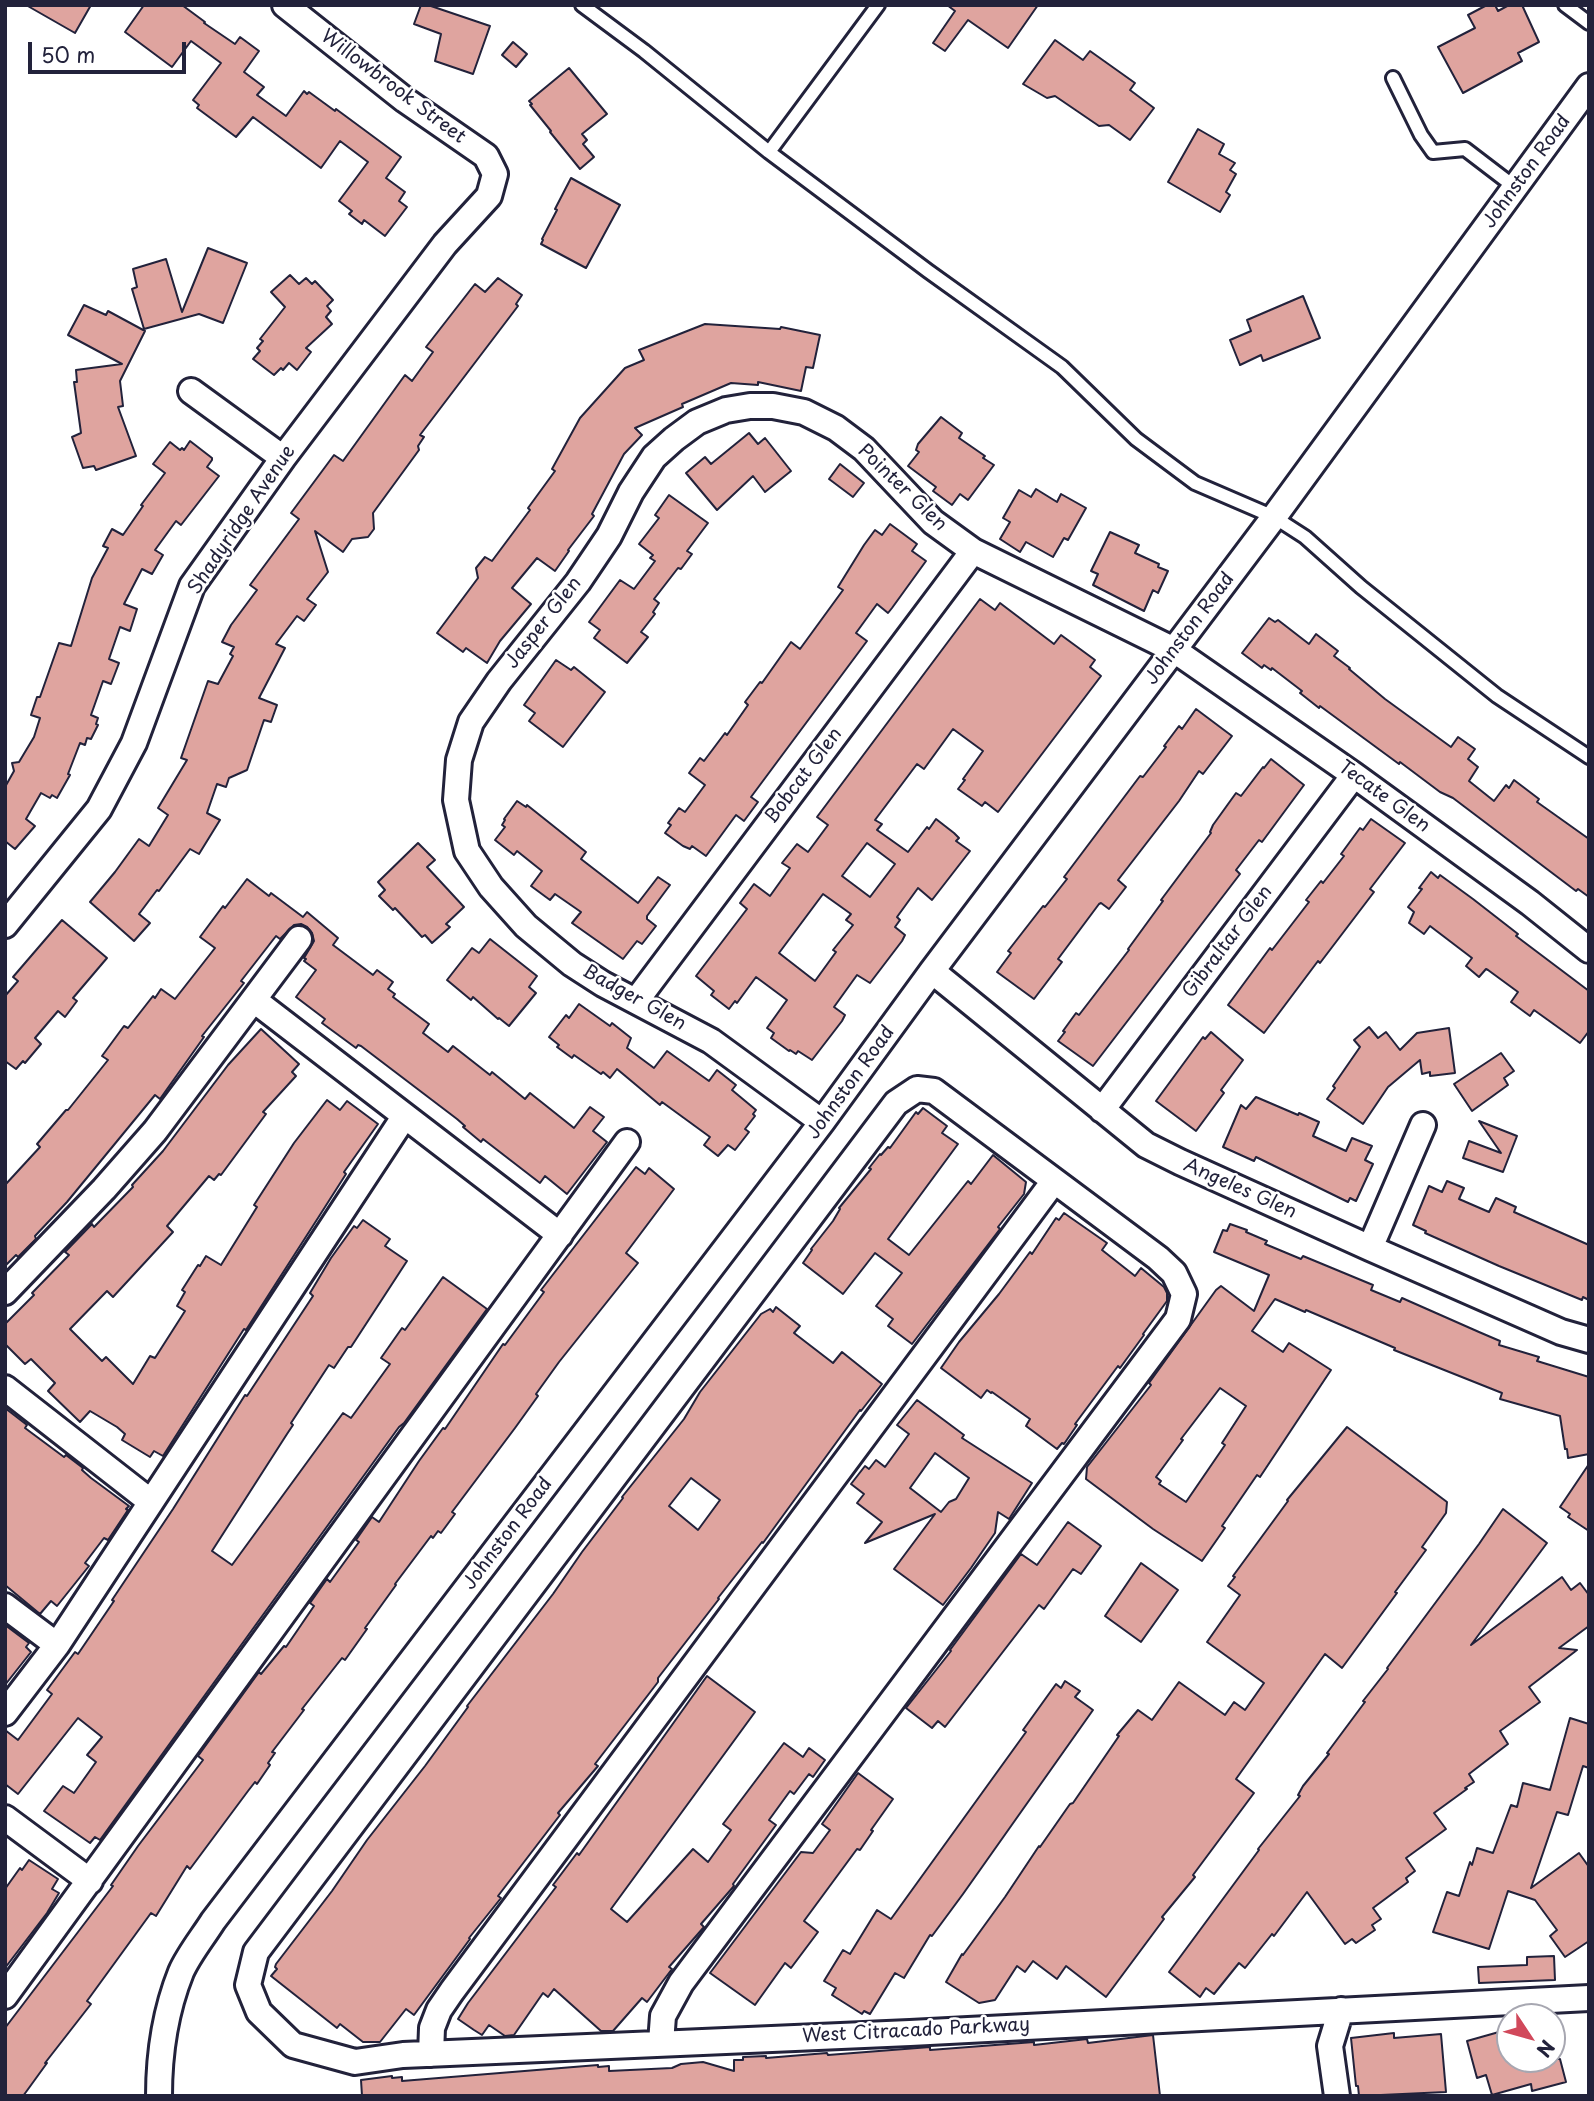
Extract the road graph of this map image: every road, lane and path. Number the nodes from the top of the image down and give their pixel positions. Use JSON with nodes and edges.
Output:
{"nodes":[{"id":1,"x":285,"y":5,"type":"edge"},
{"id":2,"x":582,"y":5,"type":"edge"},
{"id":3,"x":878,"y":5,"type":"edge"},
{"id":4,"x":1565,"y":5,"type":"edge"},
{"id":5,"x":1589,"y":23,"type":"edge"},
{"id":6,"x":1393,"y":78,"type":"dead end"},
{"id":7,"x":1589,"y":86,"type":"edge"},
{"id":8,"x":769,"y":152,"type":"junction"},
{"id":9,"x":495,"y":174,"type":"joint"},
{"id":10,"x":1516,"y":188,"type":"junction"},
{"id":11,"x":191,"y":391,"type":"dead end"},
{"id":12,"x":697,"y":422,"type":"joint"},
{"id":13,"x":283,"y":458,"type":"junction"},
{"id":14,"x":1274,"y":517,"type":"junction"},
{"id":15,"x":973,"y":551,"type":"junction"},
{"id":16,"x":1174,"y":650,"type":"junction"},
{"id":17,"x":1589,"y":757,"type":"edge"},
{"id":18,"x":1354,"y":775,"type":"junction"},
{"id":19,"x":467,"y":851,"type":"joint"},
{"id":20,"x":5,"y":925,"type":"edge"},
{"id":21,"x":299,"y":939,"type":"dead end"},
{"id":22,"x":1589,"y":950,"type":"edge"},
{"id":23,"x":932,"y":971,"type":"junction"},
{"id":24,"x":254,"y":1000,"type":"junction"},
{"id":25,"x":636,"y":1001,"type":"junction"},
{"id":26,"x":1102,"y":1110,"type":"junction"},
{"id":27,"x":404,"y":1116,"type":"junction"},
{"id":28,"x":822,"y":1122,"type":"junction"},
{"id":29,"x":1423,"y":1125,"type":"dead end"},
{"id":30,"x":627,"y":1142,"type":"dead end"},
{"id":31,"x":1054,"y":1181,"type":"junction"},
{"id":32,"x":560,"y":1235,"type":"junction"},
{"id":33,"x":1370,"y":1248,"type":"junction"},
{"id":34,"x":5,"y":1292,"type":"edge"},
{"id":35,"x":1589,"y":1340,"type":"edge"},
{"id":36,"x":5,"y":1388,"type":"edge"},
{"id":37,"x":151,"y":1502,"type":"junction"},
{"id":38,"x":5,"y":1606,"type":"edge"},
{"id":39,"x":57,"y":1645,"type":"junction"},
{"id":40,"x":5,"y":1713,"type":"edge"},
{"id":41,"x":5,"y":1818,"type":"edge"},
{"id":42,"x":90,"y":1881,"type":"junction"},
{"id":43,"x":5,"y":1996,"type":"edge"},
{"id":44,"x":1589,"y":1998,"type":"edge"},
{"id":45,"x":1341,"y":2010,"type":"junction"},
{"id":46,"x":661,"y":2043,"type":"junction"},
{"id":47,"x":431,"y":2054,"type":"junction"},
{"id":48,"x":159,"y":2096,"type":"edge"},
{"id":49,"x":1337,"y":2096,"type":"edge"}],
"edges":[{"from":1,"to":9,"type":"street","name":"Willowbrook Street"},
{"from":2,"to":8,"type":"lane"},
{"from":3,"to":8,"type":"lane"},
{"from":4,"to":5,"type":"lane"},
{"from":6,"to":10,"type":"lane"},
{"from":7,"to":10,"type":"street","name":"Johnston Road"},
{"from":8,"to":14,"type":"lane"},
{"from":9,"to":13,"type":"street","name":"Shadyridge Avenue"},
{"from":10,"to":14,"type":"street","name":"Johnston Road"},
{"from":11,"to":13,"type":"street"},
{"from":12,"to":15,"type":"street","name":"Pointer Glen"},
{"from":12,"to":19,"type":"street","name":"Jasper Glen"},
{"from":13,"to":20,"type":"street","name":"Shadyridge Avenue"},
{"from":14,"to":16,"type":"street","name":"Johnston Road"},
{"from":14,"to":17,"type":"lane"},
{"from":15,"to":16,"type":"street","name":"Pointer Glen"},
{"from":15,"to":25,"type":"street","name":"Bobcat Glen"},
{"from":16,"to":18,"type":"street","name":"Tecate Glen"},
{"from":16,"to":23,"type":"street","name":"Johnston Road"},
{"from":18,"to":22,"type":"street","name":"Tecate Glen"},
{"from":18,"to":26,"type":"street","name":"Gibraltar Glen"},
{"from":19,"to":25,"type":"street","name":"Badger Glen"},
{"from":21,"to":24,"type":"street"},
{"from":23,"to":26,"type":"street","name":"Angeles Glen"},
{"from":23,"to":28,"type":"street","name":"Johnston Road"},
{"from":24,"to":27,"type":"street"},
{"from":24,"to":34,"type":"street"},
{"from":25,"to":28,"type":"street","name":"Badger Glen"},
{"from":26,"to":33,"type":"street","name":"Angeles Glen"},
{"from":27,"to":32,"type":"street"},
{"from":27,"to":37,"type":"street"},
{"from":28,"to":48,"type":"street","name":"Johnston Road"},
{"from":29,"to":33,"type":"street"},
{"from":30,"to":32,"type":"street"},
{"from":31,"to":46,"type":"street"},
{"from":31,"to":47,"type":"street"},
{"from":31,"to":47,"type":"street","name":"West Citracado Parkway"},
{"from":32,"to":42,"type":"street"},
{"from":33,"to":35,"type":"street","name":"Angeles Glen"},
{"from":36,"to":37,"type":"street"},
{"from":37,"to":39,"type":"street"},
{"from":38,"to":39,"type":"street"},
{"from":39,"to":40,"type":"street"},
{"from":41,"to":42,"type":"street"},
{"from":42,"to":43,"type":"street"},
{"from":44,"to":45,"type":"street","name":"West Citracado Parkway"},
{"from":45,"to":46,"type":"street","name":"West Citracado Parkway"},
{"from":45,"to":49,"type":"street"},
{"from":46,"to":47,"type":"street","name":"West Citracado Parkway"}]}
